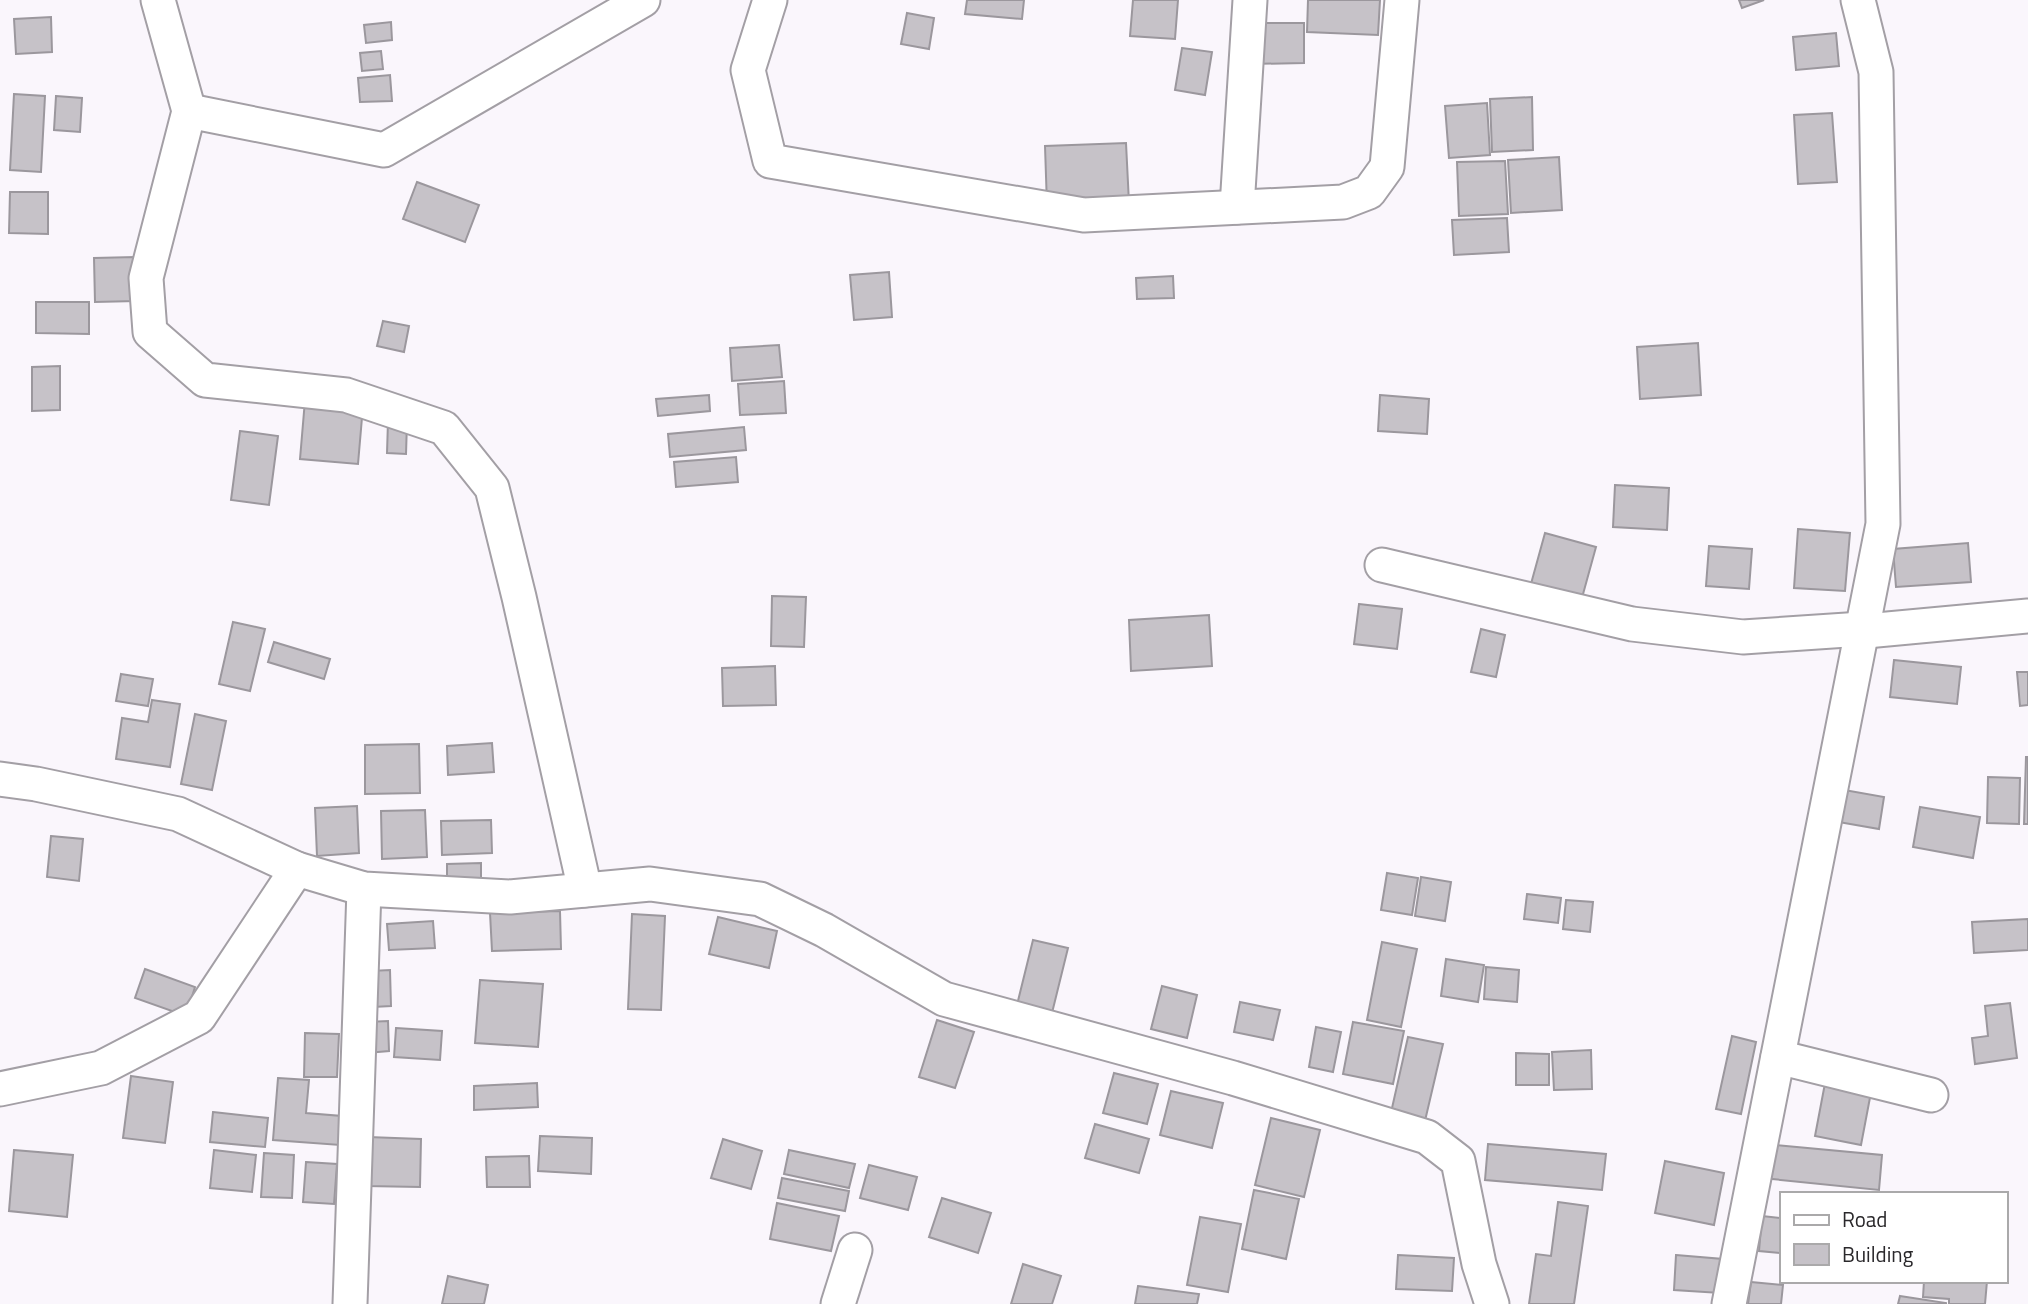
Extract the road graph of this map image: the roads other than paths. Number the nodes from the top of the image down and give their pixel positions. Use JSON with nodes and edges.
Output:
{"nodes":[{"id":1,"x":158,"y":0,"type":"edge"},
{"id":2,"x":643,"y":0,"type":"edge"},
{"id":3,"x":770,"y":0,"type":"edge"},
{"id":4,"x":1250,"y":0,"type":"edge"},
{"id":5,"x":1402,"y":0,"type":"edge"},
{"id":6,"x":1858,"y":0,"type":"edge"},
{"id":7,"x":189,"y":111,"type":"junction"},
{"id":8,"x":1237,"y":207,"type":"junction"},
{"id":9,"x":1382,"y":565,"type":"dead end"},
{"id":10,"x":2028,"y":616,"type":"edge"},
{"id":11,"x":1862,"y":629,"type":"junction"},
{"id":12,"x":0,"y":779,"type":"edge"},
{"id":13,"x":297,"y":869,"type":"junction"},
{"id":14,"x":364,"y":889,"type":"junction"},
{"id":15,"x":585,"y":890,"type":"junction"},
{"id":16,"x":1778,"y":1057,"type":"junction"},
{"id":17,"x":0,"y":1089,"type":"edge"},
{"id":18,"x":1931,"y":1095,"type":"dead end"},
{"id":19,"x":855,"y":1250,"type":"dead end"},
{"id":20,"x":350,"y":1304,"type":"edge"},
{"id":21,"x":838,"y":1304,"type":"edge"},
{"id":22,"x":1493,"y":1304,"type":"edge"},
{"id":23,"x":1729,"y":1304,"type":"edge"}],
"edges":[{"from":1,"to":7,"type":"street"},
{"from":2,"to":7,"type":"street"},
{"from":3,"to":8,"type":"street"},
{"from":4,"to":8,"type":"street"},
{"from":5,"to":8,"type":"street"},
{"from":6,"to":11,"type":"street"},
{"from":7,"to":15,"type":"street"},
{"from":9,"to":11,"type":"street"},
{"from":10,"to":11,"type":"street"},
{"from":11,"to":16,"type":"street"},
{"from":12,"to":13,"type":"street"},
{"from":13,"to":14,"type":"street"},
{"from":13,"to":17,"type":"street"},
{"from":14,"to":15,"type":"street"},
{"from":14,"to":20,"type":"street"},
{"from":15,"to":22,"type":"street"},
{"from":16,"to":18,"type":"street"},
{"from":16,"to":23,"type":"street"},
{"from":19,"to":21,"type":"street"}]}
